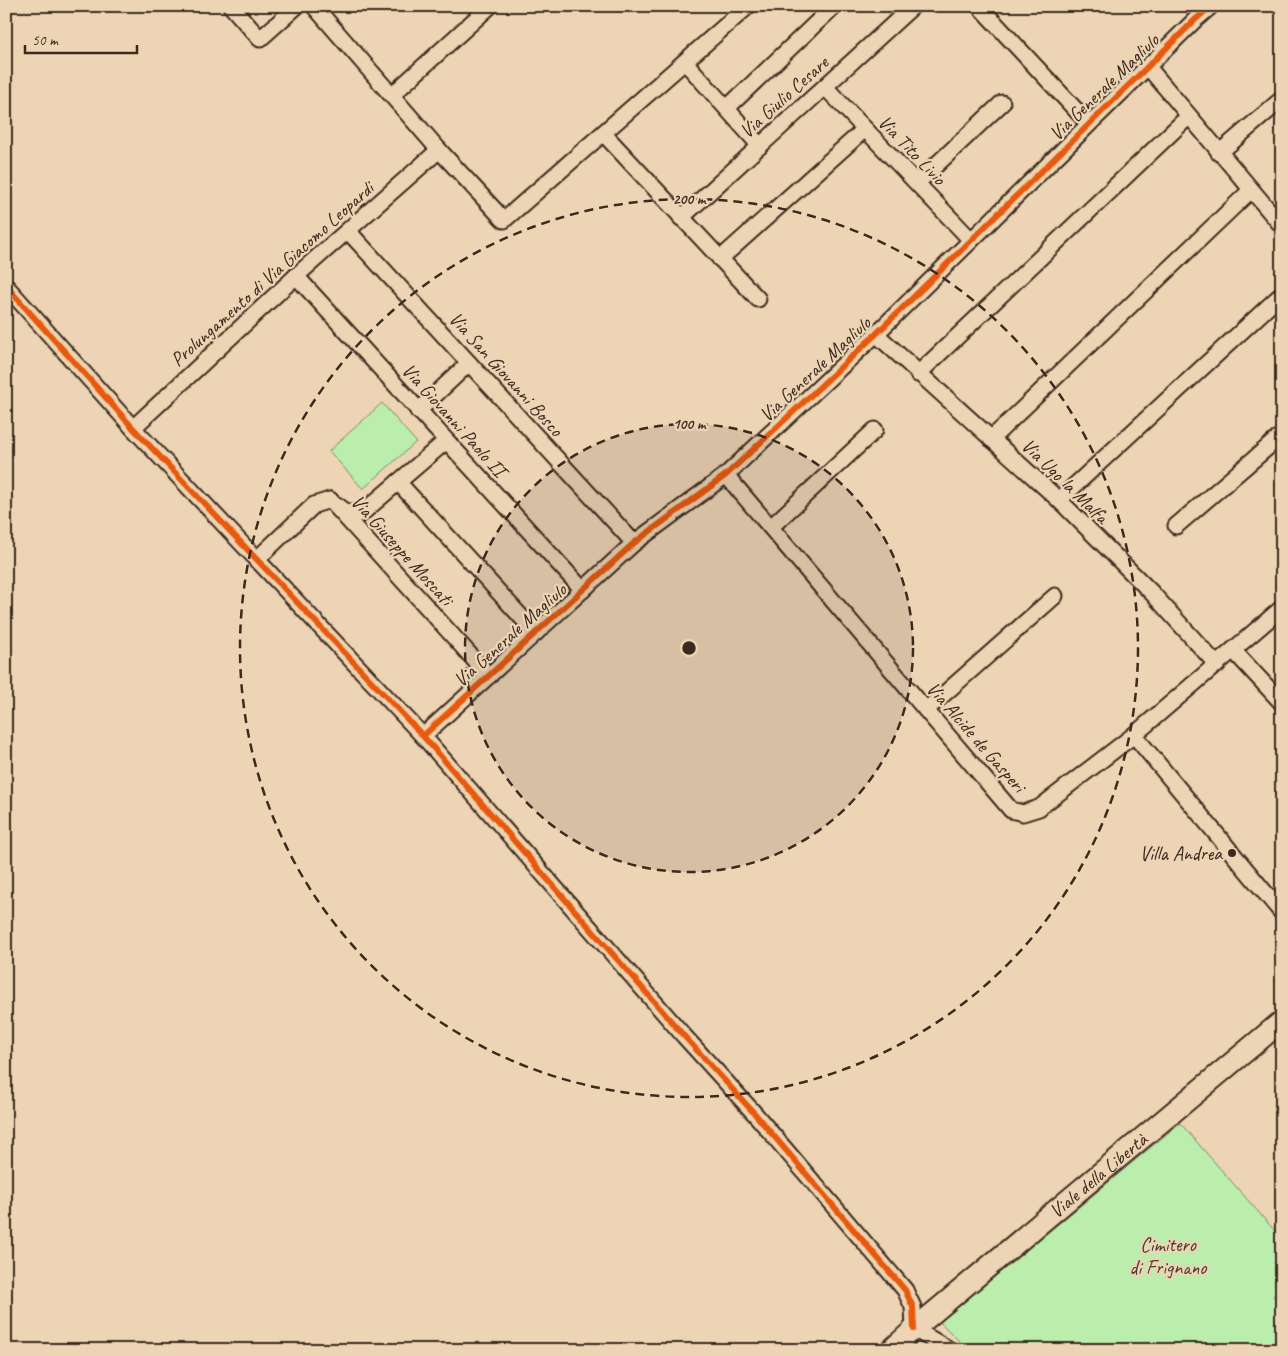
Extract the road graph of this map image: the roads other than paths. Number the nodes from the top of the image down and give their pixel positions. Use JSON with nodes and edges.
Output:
{"nodes":[{"id":1,"x":231,"y":6,"type":"edge"},
{"id":2,"x":298,"y":6,"type":"edge"},
{"id":3,"x":314,"y":6,"type":"edge"},
{"id":4,"x":490,"y":6,"type":"edge"},
{"id":5,"x":748,"y":6,"type":"edge"},
{"id":6,"x":834,"y":6,"type":"edge"},
{"id":7,"x":913,"y":6,"type":"edge"},
{"id":8,"x":978,"y":6,"type":"edge"},
{"id":9,"x":1211,"y":6,"type":"edge"},
{"id":10,"x":685,"y":62,"type":"junction"},
{"id":11,"x":1148,"y":68,"type":"junction"},
{"id":12,"x":825,"y":87,"type":"junction"},
{"id":13,"x":392,"y":95,"type":"junction"},
{"id":14,"x":1282,"y":99,"type":"edge"},
{"id":15,"x":1002,"y":103,"type":"dead end"},
{"id":16,"x":727,"y":108,"type":"junction"},
{"id":17,"x":1189,"y":116,"type":"junction"},
{"id":18,"x":1089,"y":124,"type":"junction"},
{"id":19,"x":864,"y":129,"type":"junction"},
{"id":20,"x":604,"y":134,"type":"junction"},
{"id":21,"x":760,"y":146,"type":"junction"},
{"id":22,"x":439,"y":150,"type":"junction"},
{"id":23,"x":1219,"y":153,"type":"junction"},
{"id":24,"x":917,"y":183,"type":"junction"},
{"id":25,"x":1251,"y":190,"type":"junction"},
{"id":26,"x":681,"y":218,"type":"junction"},
{"id":27,"x":1282,"y":226,"type":"edge"},
{"id":28,"x":348,"y":231,"type":"junction"},
{"id":29,"x":971,"y":240,"type":"junction"},
{"id":30,"x":720,"y":259,"type":"junction"},
{"id":31,"x":296,"y":276,"type":"junction"},
{"id":32,"x":6,"y":286,"type":"edge"},
{"id":33,"x":1282,"y":294,"type":"edge"},
{"id":34,"x":758,"y":299,"type":"dead end"},
{"id":35,"x":876,"y":334,"type":"junction"},
{"id":36,"x":469,"y":363,"type":"junction"},
{"id":37,"x":918,"y":374,"type":"junction"},
{"id":38,"x":418,"y":411,"type":"junction"},
{"id":39,"x":133,"y":428,"type":"junction"},
{"id":40,"x":876,"y":430,"type":"dead end"},
{"id":41,"x":1282,"y":435,"type":"edge"},
{"id":42,"x":991,"y":439,"type":"junction"},
{"id":43,"x":446,"y":441,"type":"junction"},
{"id":44,"x":726,"y":475,"type":"junction"},
{"id":45,"x":398,"y":482,"type":"junction"},
{"id":46,"x":330,"y":500,"type":"junction"},
{"id":47,"x":1059,"y":500,"type":"junction"},
{"id":48,"x":1176,"y":526,"type":"dead end"},
{"id":49,"x":770,"y":527,"type":"junction"},
{"id":50,"x":634,"y":543,"type":"junction"},
{"id":51,"x":256,"y":560,"type":"junction"},
{"id":52,"x":583,"y":590,"type":"junction"},
{"id":53,"x":1055,"y":596,"type":"dead end"},
{"id":54,"x":1282,"y":608,"type":"edge"},
{"id":55,"x":536,"y":633,"type":"junction"},
{"id":56,"x":1233,"y":650,"type":"junction"},
{"id":57,"x":1217,"y":665,"type":"junction"},
{"id":58,"x":489,"y":676,"type":"junction"},
{"id":59,"x":1282,"y":702,"type":"edge"},
{"id":60,"x":926,"y":710,"type":"junction"},
{"id":61,"x":1134,"y":735,"type":"junction"},
{"id":62,"x":423,"y":736,"type":"junction"},
{"id":63,"x":1282,"y":913,"type":"edge"},
{"id":64,"x":1282,"y":1021,"type":"edge"},
{"id":65,"x":914,"y":1329,"type":"junction"},
{"id":66,"x":891,"y":1350,"type":"edge"},
{"id":67,"x":950,"y":1350,"type":"edge"}],
"edges":[{"from":1,"to":2,"type":"street"},
{"from":3,"to":13,"type":"street"},
{"from":4,"to":13,"type":"street"},
{"from":5,"to":10,"type":"street"},
{"from":6,"to":16,"type":"street"},
{"from":7,"to":12,"type":"street","name":"Via Giulio Cesare"},
{"from":8,"to":18,"type":"street"},
{"from":9,"to":11,"type":"street","name":"Via Generale Magliulo"},
{"from":10,"to":16,"type":"street"},
{"from":10,"to":20,"type":"street"},
{"from":11,"to":17,"type":"street"},
{"from":11,"to":18,"type":"street","name":"Via Generale Magliulo"},
{"from":12,"to":19,"type":"street","name":"Via Tito Livio"},
{"from":12,"to":21,"type":"street","name":"Via Giulio Cesare"},
{"from":13,"to":22,"type":"street"},
{"from":14,"to":23,"type":"street"},
{"from":15,"to":24,"type":"street"},
{"from":16,"to":21,"type":"street"},
{"from":17,"to":23,"type":"street"},
{"from":17,"to":37,"type":"street"},
{"from":18,"to":29,"type":"street","name":"Via Generale Magliulo"},
{"from":19,"to":24,"type":"street","name":"Via Tito Livio"},
{"from":19,"to":30,"type":"street"},
{"from":20,"to":22,"type":"street"},
{"from":20,"to":26,"type":"street"},
{"from":21,"to":26,"type":"street","name":"Via Giulio Cesare"},
{"from":22,"to":28,"type":"street","name":"Prolungamento di Via Giacomo Leopardi"},
{"from":23,"to":25,"type":"street"},
{"from":24,"to":29,"type":"street","name":"Via Tito Livio"},
{"from":25,"to":27,"type":"street"},
{"from":25,"to":42,"type":"street"},
{"from":26,"to":30,"type":"street"},
{"from":28,"to":31,"type":"street","name":"Prolungamento di Via Giacomo Leopardi"},
{"from":28,"to":36,"type":"street","name":"Via San Giovanni Bosco"},
{"from":29,"to":35,"type":"street","name":"Via Generale Magliulo"},
{"from":30,"to":34,"type":"street"},
{"from":31,"to":38,"type":"street","name":"Via Giovanni Paolo II"},
{"from":31,"to":39,"type":"street","name":"Prolungamento di Via Giacomo Leopardi"},
{"from":32,"to":39,"type":"street"},
{"from":33,"to":47,"type":"street"},
{"from":35,"to":37,"type":"street","name":"Via Ugo la Malfa"},
{"from":35,"to":44,"type":"street","name":"Via Generale Magliulo"},
{"from":36,"to":38,"type":"street"},
{"from":36,"to":50,"type":"street","name":"Via San Giovanni Bosco"},
{"from":37,"to":42,"type":"street","name":"Via Ugo la Malfa"},
{"from":38,"to":43,"type":"street","name":"Via Giovanni Paolo II"},
{"from":39,"to":51,"type":"street"},
{"from":40,"to":49,"type":"street"},
{"from":41,"to":48,"type":"street"},
{"from":42,"to":47,"type":"street","name":"Via Ugo la Malfa"},
{"from":43,"to":45,"type":"street"},
{"from":43,"to":52,"type":"street","name":"Via Giovanni Paolo II"},
{"from":44,"to":49,"type":"street","name":"Via Alcide de Gasperi"},
{"from":44,"to":50,"type":"street","name":"Via Generale Magliulo"},
{"from":45,"to":46,"type":"street"},
{"from":45,"to":55,"type":"street"},
{"from":46,"to":51,"type":"street","name":"Via Giuseppe Moscati"},
{"from":46,"to":58,"type":"street","name":"Via Giuseppe Moscati"},
{"from":47,"to":57,"type":"street","name":"Via Ugo la Malfa"},
{"from":49,"to":60,"type":"street","name":"Via Alcide de Gasperi"},
{"from":50,"to":52,"type":"street","name":"Via Generale Magliulo"},
{"from":51,"to":62,"type":"street"},
{"from":52,"to":55,"type":"street","name":"Via Generale Magliulo"},
{"from":53,"to":60,"type":"street"},
{"from":54,"to":56,"type":"street","name":"Via Alcide de Gasperi"},
{"from":55,"to":58,"type":"street","name":"Via Generale Magliulo"},
{"from":56,"to":57,"type":"street","name":"Via Alcide de Gasperi"},
{"from":56,"to":59,"type":"street"},
{"from":57,"to":61,"type":"street","name":"Via Alcide de Gasperi"},
{"from":58,"to":62,"type":"street","name":"Via Generale Magliulo"},
{"from":60,"to":61,"type":"street","name":"Via Alcide de Gasperi"},
{"from":61,"to":63,"type":"street"},
{"from":62,"to":65,"type":"street"},
{"from":64,"to":65,"type":"street","name":"Viale della Libertà"},
{"from":65,"to":66,"type":"street","name":"Viale della Libertà"},
{"from":65,"to":67,"type":"street"}]}
